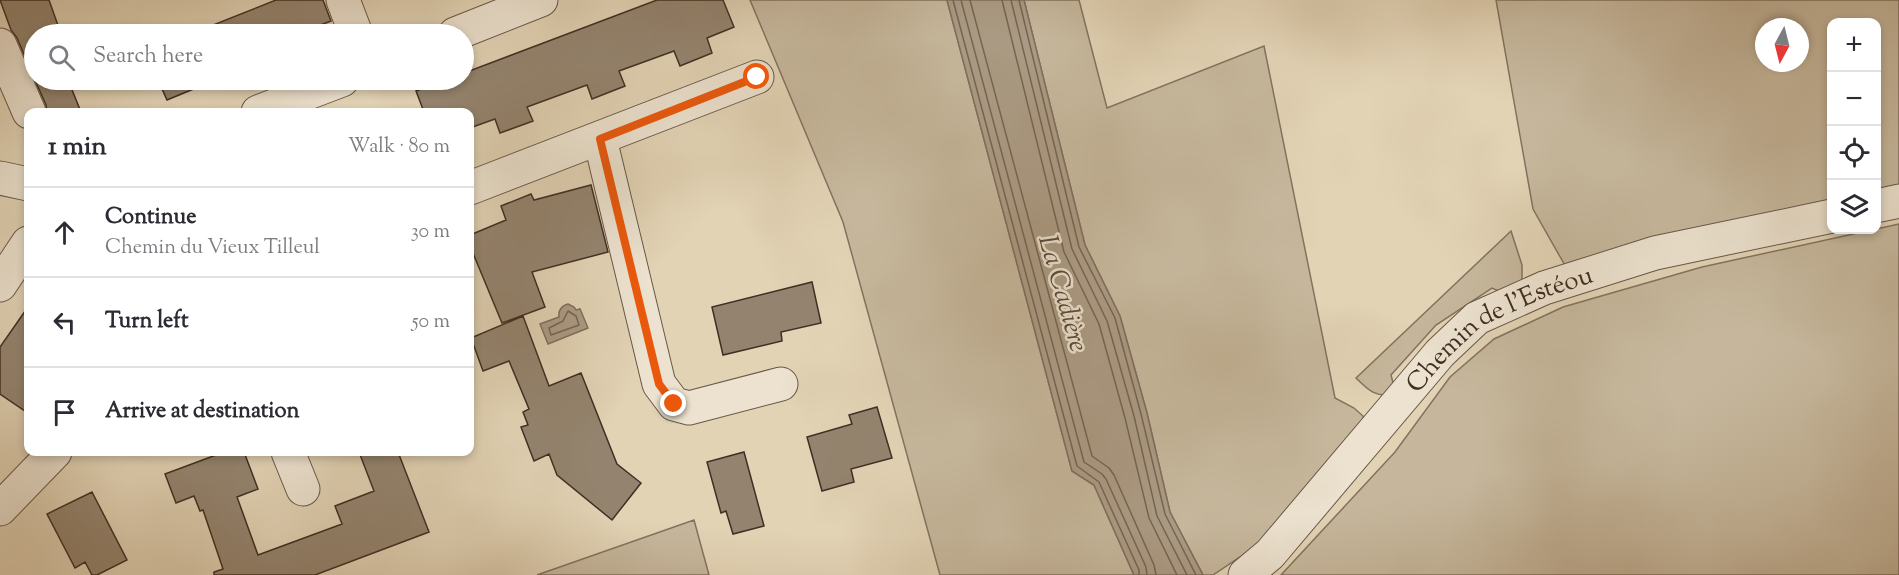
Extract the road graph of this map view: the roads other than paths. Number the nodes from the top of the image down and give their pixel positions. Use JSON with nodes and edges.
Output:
{"nodes":[{"id":1,"x":343,"y":0,"type":"edge"},
{"id":2,"x":541,"y":0,"type":"edge"},
{"id":3,"x":352,"y":24,"type":"edge"},
{"id":4,"x":474,"y":26,"type":"edge"},
{"id":5,"x":0,"y":45,"type":"edge"},
{"id":6,"x":757,"y":77,"type":"dead end"},
{"id":7,"x":316,"y":90,"type":"edge"},
{"id":8,"x":26,"y":108,"type":"edge"},
{"id":9,"x":268,"y":108,"type":"edge"},
{"id":10,"x":600,"y":139,"type":"junction"},
{"id":11,"x":0,"y":178,"type":"edge"},
{"id":12,"x":24,"y":183,"type":"edge"},
{"id":13,"x":474,"y":186,"type":"edge"},
{"id":14,"x":1899,"y":201,"type":"edge"},
{"id":15,"x":1881,"y":205,"type":"edge"},
{"id":16,"x":1827,"y":217,"type":"edge"},
{"id":17,"x":24,"y":249,"type":"edge"},
{"id":18,"x":0,"y":285,"type":"edge"},
{"id":19,"x":781,"y":384,"type":"dead end"},
{"id":20,"x":51,"y":456,"type":"edge"},
{"id":21,"x":290,"y":456,"type":"edge"},
{"id":22,"x":303,"y":489,"type":"dead end"},
{"id":23,"x":0,"y":509,"type":"edge"},
{"id":24,"x":1246,"y":574,"type":"edge"}],
"edges":[{"from":1,"to":3,"type":"street"},
{"from":2,"to":4,"type":"street"},
{"from":5,"to":8,"type":"street"},
{"from":6,"to":10,"type":"street"},
{"from":7,"to":9,"type":"street"},
{"from":10,"to":13,"type":"street"},
{"from":10,"to":19,"type":"street"},
{"from":11,"to":12,"type":"street"},
{"from":14,"to":15,"type":"street"},
{"from":16,"to":24,"type":"street","name":"Chemin de l'Estéou"},
{"from":17,"to":18,"type":"street"},
{"from":20,"to":23,"type":"street"},
{"from":21,"to":22,"type":"street"}]}
